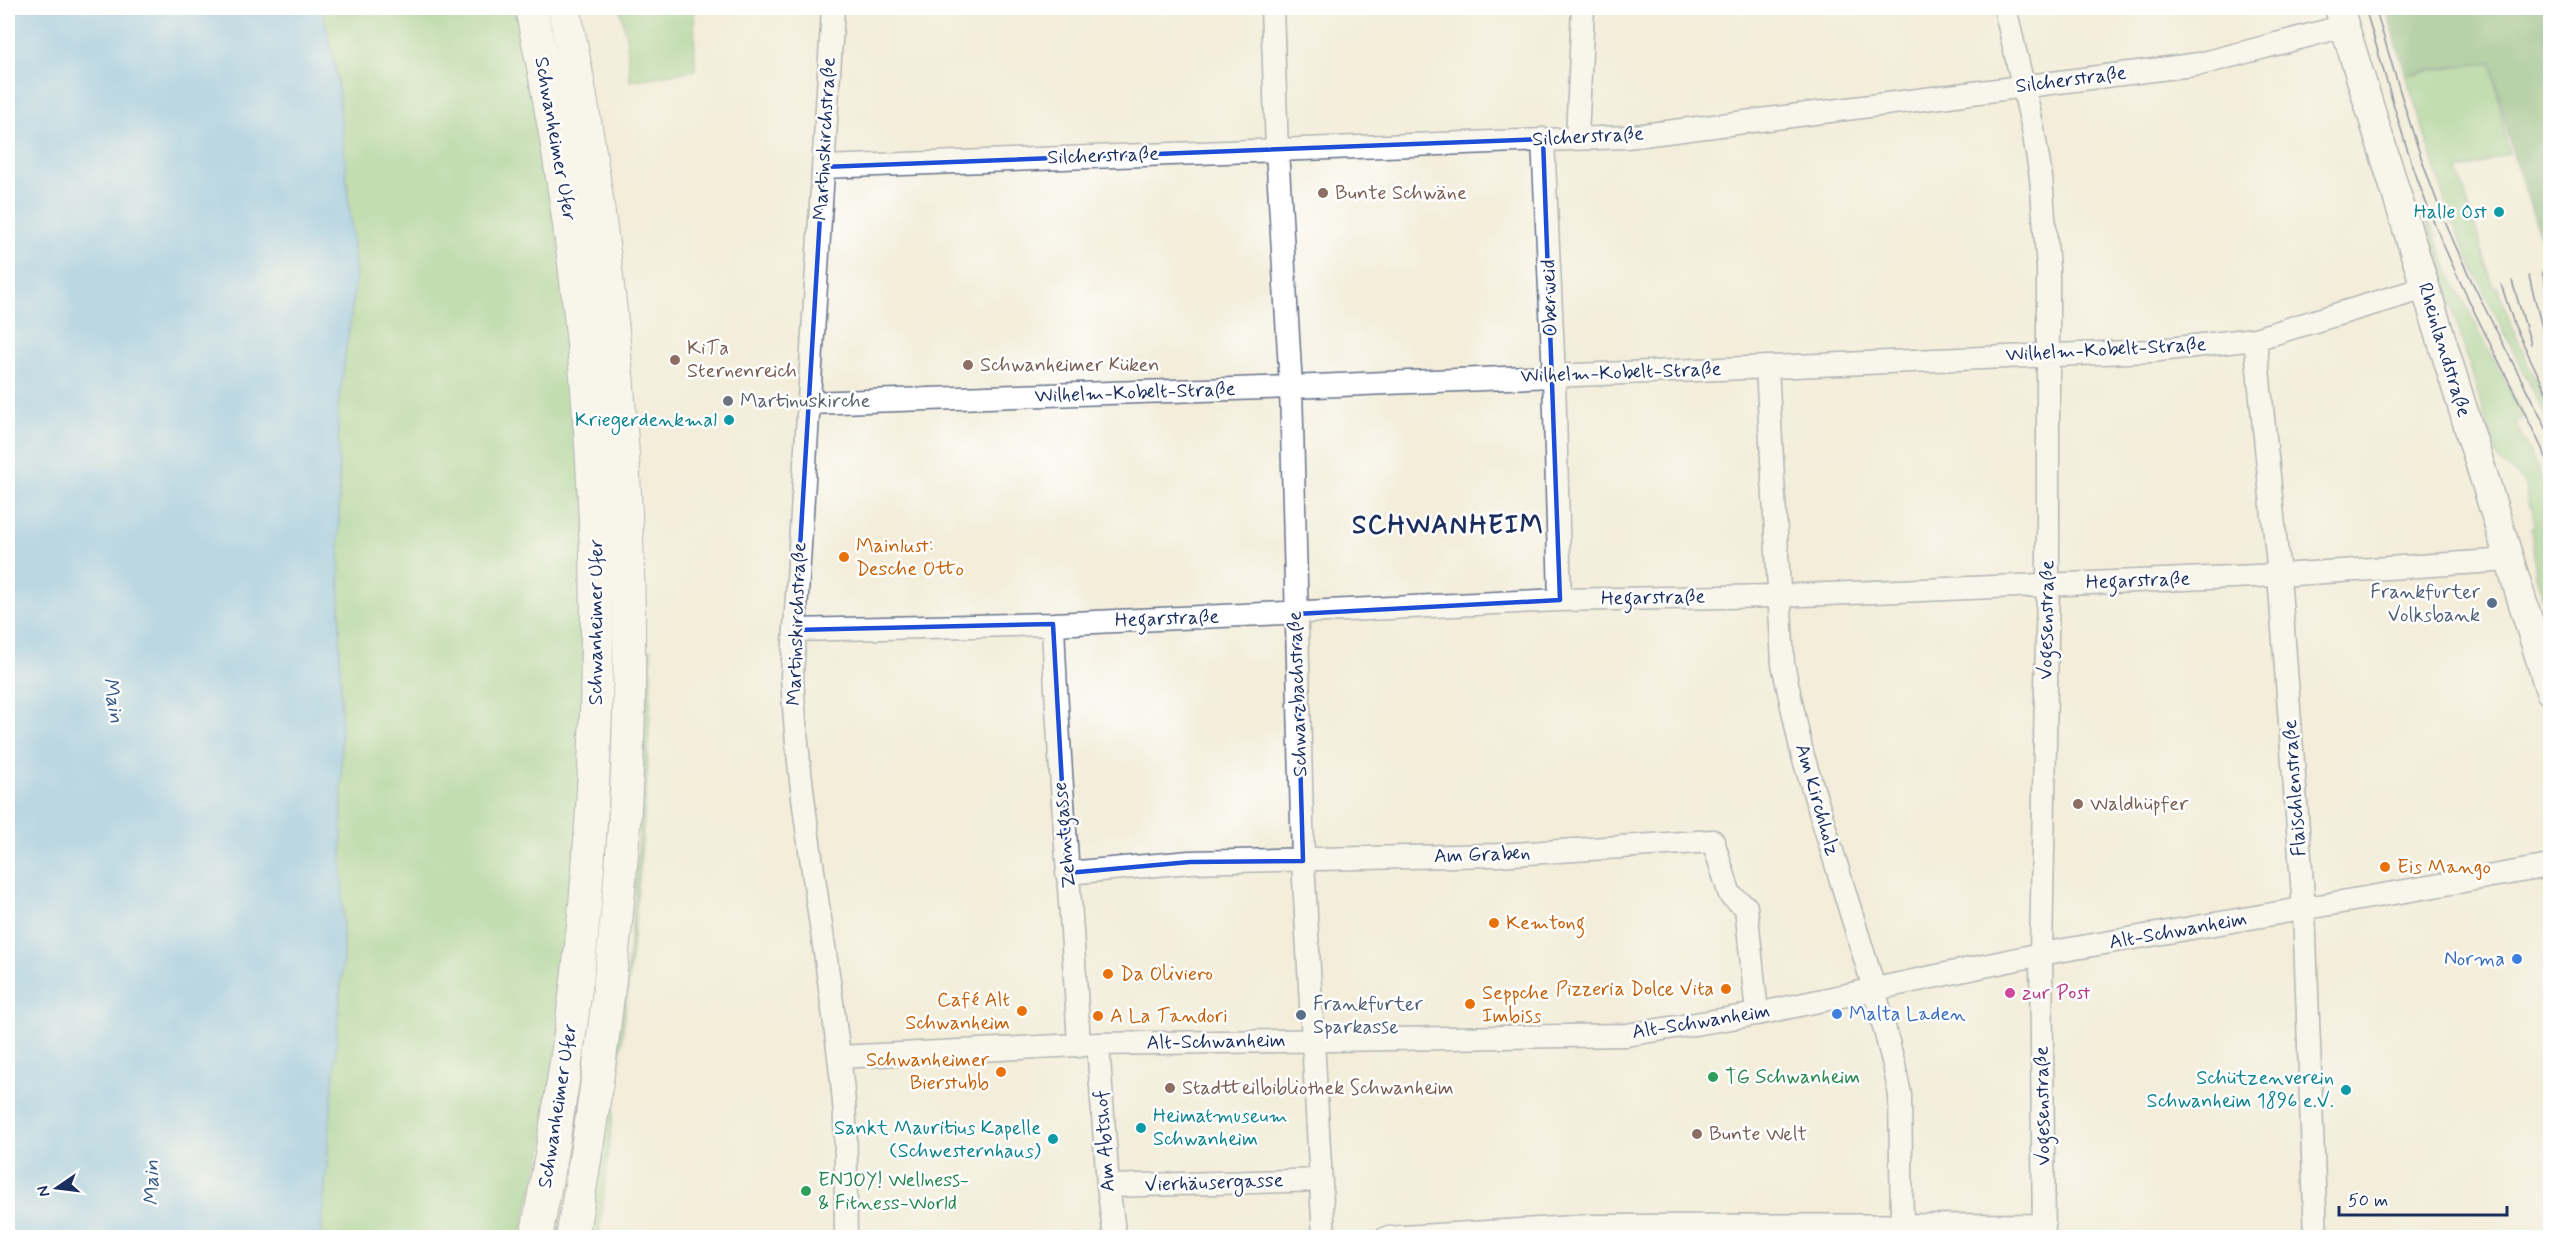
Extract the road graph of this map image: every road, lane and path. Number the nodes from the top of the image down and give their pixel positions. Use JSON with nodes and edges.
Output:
{"nodes":[{"id":1,"x":531,"y":8,"type":"edge"},
{"id":2,"x":564,"y":8,"type":"edge"},
{"id":3,"x":833,"y":8,"type":"edge"},
{"id":4,"x":1272,"y":8,"type":"edge"},
{"id":5,"x":1583,"y":8,"type":"edge"},
{"id":6,"x":2005,"y":8,"type":"edge"},
{"id":7,"x":2342,"y":17,"type":"edge"},
{"id":8,"x":2025,"y":87,"type":"junction"},
{"id":9,"x":1578,"y":138,"type":"junction"},
{"id":10,"x":1544,"y":139,"type":"junction"},
{"id":11,"x":1277,"y":150,"type":"junction"},
{"id":12,"x":823,"y":167,"type":"junction"},
{"id":13,"x":2425,"y":288,"type":"junction"},
{"id":14,"x":2255,"y":339,"type":"junction"},
{"id":15,"x":2049,"y":354,"type":"junction"},
{"id":16,"x":1767,"y":367,"type":"junction"},
{"id":17,"x":1554,"y":376,"type":"junction"},
{"id":18,"x":1291,"y":387,"type":"junction"},
{"id":19,"x":808,"y":403,"type":"junction"},
{"id":20,"x":2510,"y":560,"type":"junction"},
{"id":21,"x":2279,"y":575,"type":"junction"},
{"id":22,"x":2048,"y":584,"type":"junction"},
{"id":23,"x":1778,"y":596,"type":"junction"},
{"id":24,"x":1560,"y":600,"type":"junction"},
{"id":25,"x":1296,"y":614,"type":"junction"},
{"id":26,"x":1053,"y":624,"type":"junction"},
{"id":27,"x":795,"y":630,"type":"junction"},
{"id":28,"x":2550,"y":692,"type":"edge"},
{"id":29,"x":1303,"y":861,"type":"junction"},
{"id":30,"x":2550,"y":866,"type":"edge"},
{"id":31,"x":1067,"y":873,"type":"junction"},
{"id":32,"x":2304,"y":910,"type":"junction"},
{"id":33,"x":2041,"y":954,"type":"junction"},
{"id":34,"x":1874,"y":988,"type":"junction"},
{"id":35,"x":1757,"y":1014,"type":"junction"},
{"id":36,"x":1314,"y":1040,"type":"junction"},
{"id":37,"x":1089,"y":1045,"type":"junction"},
{"id":38,"x":839,"y":1057,"type":"junction"},
{"id":39,"x":1320,"y":1180,"type":"junction"},
{"id":40,"x":1108,"y":1186,"type":"junction"},
{"id":41,"x":1902,"y":1226,"type":"junction"},
{"id":42,"x":2044,"y":1231,"type":"edge"},
{"id":43,"x":536,"y":1238,"type":"edge"},
{"id":44,"x":572,"y":1238,"type":"edge"},
{"id":45,"x":846,"y":1238,"type":"edge"},
{"id":46,"x":1115,"y":1238,"type":"edge"},
{"id":47,"x":1324,"y":1238,"type":"edge"},
{"id":48,"x":1386,"y":1238,"type":"edge"},
{"id":49,"x":2316,"y":1238,"type":"edge"}],
"edges":[{"from":1,"to":43,"type":"main road","name":"Schwanheimer Ufer"},
{"from":2,"to":44,"type":"main road","name":"Schwanheimer Ufer"},
{"from":3,"to":12,"type":"street","name":"Martinskirchstraße"},
{"from":4,"to":11,"type":"street","name":"Schwarzbachstraße"},
{"from":5,"to":9,"type":"street"},
{"from":6,"to":8,"type":"street","name":"Vogesenstraße"},
{"from":7,"to":8,"type":"street","name":"Silcherstraße"},
{"from":7,"to":13,"type":"street","name":"Rheinlandstraße"},
{"from":8,"to":9,"type":"street","name":"Silcherstraße"},
{"from":8,"to":15,"type":"street","name":"Vogesenstraße"},
{"from":9,"to":10,"type":"street","name":"Silcherstraße"},
{"from":10,"to":11,"type":"street","name":"Silcherstraße"},
{"from":10,"to":17,"type":"street","name":"Oberweid"},
{"from":11,"to":12,"type":"street","name":"Silcherstraße"},
{"from":11,"to":18,"type":"street","name":"Schwarzbachstraße"},
{"from":12,"to":19,"type":"street","name":"Martinskirchstraße"},
{"from":13,"to":14,"type":"street","name":"Wilhelm-Kobelt-Straße"},
{"from":13,"to":20,"type":"street","name":"Rheinlandstraße"},
{"from":14,"to":15,"type":"street","name":"Wilhelm-Kobelt-Straße"},
{"from":14,"to":21,"type":"street","name":"Flaischlenstraße"},
{"from":15,"to":16,"type":"street","name":"Wilhelm-Kobelt-Straße"},
{"from":15,"to":22,"type":"street","name":"Vogesenstraße"},
{"from":16,"to":17,"type":"street","name":"Wilhelm-Kobelt-Straße"},
{"from":16,"to":23,"type":"street","name":"Am Kirchholz"},
{"from":17,"to":18,"type":"street","name":"Wilhelm-Kobelt-Straße"},
{"from":17,"to":24,"type":"street","name":"Oberweid"},
{"from":18,"to":19,"type":"street","name":"Wilhelm-Kobelt-Straße"},
{"from":18,"to":25,"type":"street","name":"Schwarzbachstraße"},
{"from":19,"to":27,"type":"street","name":"Martinskirchstraße"},
{"from":20,"to":21,"type":"street","name":"Hegarstraße"},
{"from":20,"to":28,"type":"street","name":"Rheinlandstraße"},
{"from":21,"to":22,"type":"street","name":"Hegarstraße"},
{"from":21,"to":32,"type":"street","name":"Flaischlenstraße"},
{"from":22,"to":23,"type":"street","name":"Hegarstraße"},
{"from":22,"to":33,"type":"street","name":"Vogesenstraße"},
{"from":23,"to":24,"type":"street","name":"Hegarstraße"},
{"from":23,"to":34,"type":"street","name":"Am Kirchholz"},
{"from":24,"to":25,"type":"street","name":"Hegarstraße"},
{"from":25,"to":26,"type":"street","name":"Hegarstraße"},
{"from":25,"to":29,"type":"street","name":"Schwarzbachstraße"},
{"from":26,"to":27,"type":"street","name":"Hegarstraße"},
{"from":26,"to":31,"type":"street","name":"Zehntgasse"},
{"from":27,"to":38,"type":"street","name":"Martinskirchstraße"},
{"from":29,"to":31,"type":"street","name":"Am Graben"},
{"from":29,"to":35,"type":"street","name":"Am Graben"},
{"from":29,"to":36,"type":"street","name":"Schwarzbachstraße"},
{"from":30,"to":32,"type":"street","name":"Alt-Schwanheim"},
{"from":31,"to":37,"type":"street","name":"Zehntgasse"},
{"from":32,"to":33,"type":"street","name":"Alt-Schwanheim"},
{"from":32,"to":49,"type":"street","name":"Flaischlenstraße"},
{"from":33,"to":34,"type":"street","name":"Alt-Schwanheim"},
{"from":33,"to":42,"type":"street","name":"Vogesenstraße"},
{"from":34,"to":35,"type":"street","name":"Alt-Schwanheim"},
{"from":34,"to":41,"type":"street","name":"Am Kirchholz"},
{"from":35,"to":36,"type":"street","name":"Alt-Schwanheim"},
{"from":36,"to":37,"type":"street","name":"Alt-Schwanheim"},
{"from":36,"to":39,"type":"street","name":"Schwarzbachstraße"},
{"from":37,"to":38,"type":"street","name":"Alt-Schwanheim"},
{"from":37,"to":40,"type":"street","name":"Am Abtshof"},
{"from":38,"to":45,"type":"street","name":"Martinskirchstraße"},
{"from":39,"to":40,"type":"street","name":"Vierhäusergasse"},
{"from":39,"to":47,"type":"street","name":"Schwarzbachstraße"},
{"from":40,"to":46,"type":"street","name":"Am Abtshof"},
{"from":41,"to":42,"type":"street"},
{"from":41,"to":48,"type":"street"}]}
